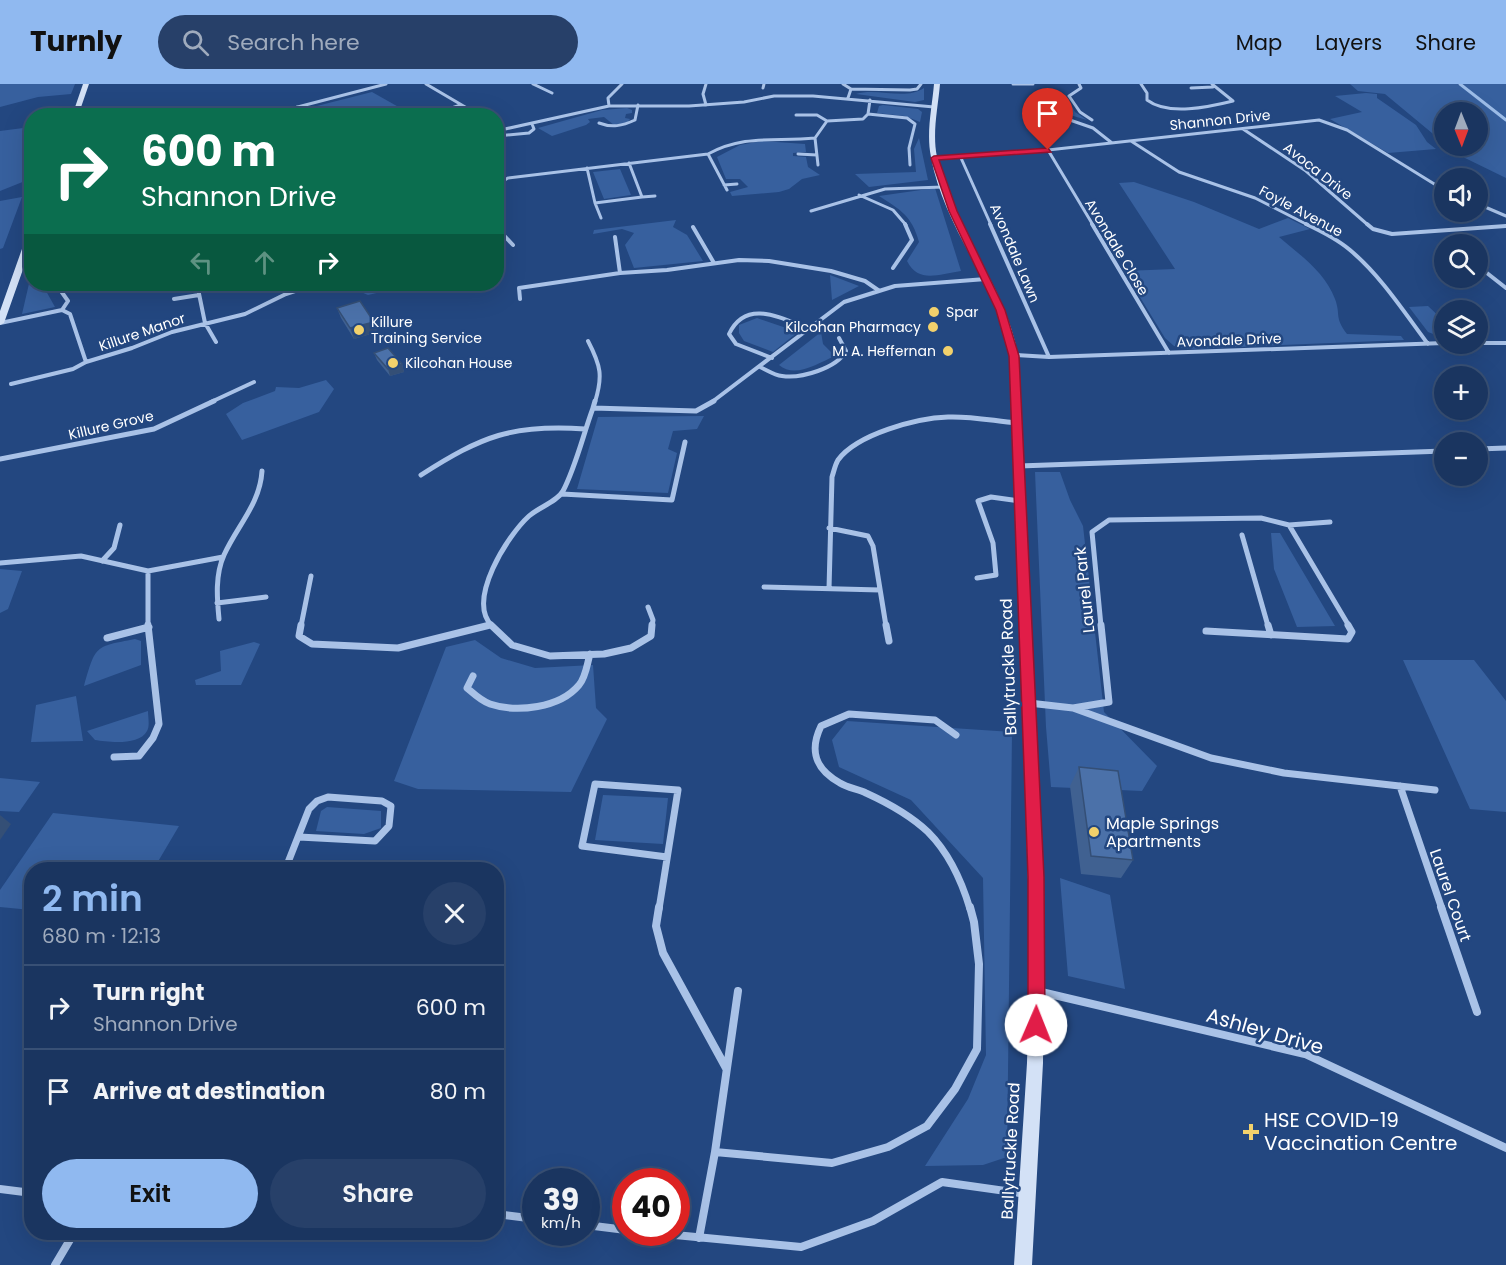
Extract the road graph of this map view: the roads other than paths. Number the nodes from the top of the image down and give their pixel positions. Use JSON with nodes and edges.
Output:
{"nodes":[{"id":1,"x":86,"y":84,"type":"edge"},
{"id":2,"x":386,"y":84,"type":"edge"},
{"id":3,"x":426,"y":84,"type":"edge"},
{"id":4,"x":533,"y":84,"type":"edge"},
{"id":5,"x":622,"y":84,"type":"edge"},
{"id":6,"x":706,"y":84,"type":"edge"},
{"id":7,"x":843,"y":84,"type":"edge"},
{"id":8,"x":921,"y":84,"type":"edge"},
{"id":9,"x":937,"y":84,"type":"edge"},
{"id":10,"x":1013,"y":84,"type":"edge"},
{"id":11,"x":1033,"y":84,"type":"edge"},
{"id":12,"x":1079,"y":84,"type":"edge"},
{"id":13,"x":1141,"y":84,"type":"edge"},
{"id":14,"x":1212,"y":85,"type":"edge"},
{"id":15,"x":1191,"y":88,"type":"dead end"},
{"id":16,"x":851,"y":89,"type":"junction"},
{"id":17,"x":552,"y":93,"type":"dead end"},
{"id":18,"x":848,"y":98,"type":"junction"},
{"id":19,"x":870,"y":100,"type":"junction"},
{"id":20,"x":461,"y":105,"type":"junction"},
{"id":21,"x":638,"y":105,"type":"junction"},
{"id":22,"x":706,"y":105,"type":"junction"},
{"id":23,"x":609,"y":106,"type":"junction"},
{"id":24,"x":297,"y":107,"type":"joint"},
{"id":25,"x":934,"y":107,"type":"junction"},
{"id":26,"x":78,"y":108,"type":"edge"},
{"id":27,"x":293,"y":108,"type":"edge"},
{"id":28,"x":452,"y":108,"type":"edge"},
{"id":29,"x":466,"y":108,"type":"edge"},
{"id":30,"x":1041,"y":110,"type":"dead end"},
{"id":31,"x":868,"y":114,"type":"junction"},
{"id":32,"x":796,"y":115,"type":"dead end"},
{"id":33,"x":1092,"y":120,"type":"dead end"},
{"id":34,"x":826,"y":121,"type":"junction"},
{"id":35,"x":599,"y":123,"type":"dead end"},
{"id":36,"x":532,"y":124,"type":"junction"},
{"id":37,"x":504,"y":129,"type":"edge"},
{"id":38,"x":1243,"y":129,"type":"junction"},
{"id":39,"x":504,"y":135,"type":"edge"},
{"id":40,"x":815,"y":138,"type":"junction"},
{"id":41,"x":1131,"y":141,"type":"junction"},
{"id":42,"x":1112,"y":143,"type":"junction"},
{"id":43,"x":1048,"y":150,"type":"junction"},
{"id":44,"x":708,"y":154,"type":"junction"},
{"id":45,"x":798,"y":154,"type":"dead end"},
{"id":46,"x":817,"y":155,"type":"junction"},
{"id":47,"x":934,"y":158,"type":"junction"},
{"id":48,"x":961,"y":158,"type":"junction"},
{"id":49,"x":629,"y":163,"type":"junction"},
{"id":50,"x":818,"y":165,"type":"dead end"},
{"id":51,"x":910,"y":165,"type":"dead end"},
{"id":52,"x":587,"y":168,"type":"junction"},
{"id":53,"x":504,"y":181,"type":"edge"},
{"id":54,"x":737,"y":184,"type":"dead end"},
{"id":55,"x":724,"y":185,"type":"junction"},
{"id":56,"x":1434,"y":185,"type":"edge"},
{"id":57,"x":943,"y":187,"type":"junction"},
{"id":58,"x":727,"y":190,"type":"dead end"},
{"id":59,"x":859,"y":195,"type":"junction"},
{"id":60,"x":655,"y":196,"type":"dead end"},
{"id":61,"x":642,"y":197,"type":"junction"},
{"id":62,"x":595,"y":203,"type":"junction"},
{"id":63,"x":1488,"y":208,"type":"edge"},
{"id":64,"x":811,"y":211,"type":"dead end"},
{"id":65,"x":1506,"y":216,"type":"edge"},
{"id":66,"x":601,"y":218,"type":"dead end"},
{"id":67,"x":1506,"y":226,"type":"edge"},
{"id":68,"x":693,"y":227,"type":"dead end"},
{"id":69,"x":504,"y":236,"type":"edge"},
{"id":70,"x":615,"y":237,"type":"dead end"},
{"id":71,"x":513,"y":246,"type":"dead end"},
{"id":72,"x":24,"y":254,"type":"edge"},
{"id":73,"x":714,"y":262,"type":"junction"},
{"id":74,"x":893,"y":268,"type":"dead end"},
{"id":75,"x":620,"y":273,"type":"junction"},
{"id":76,"x":1488,"y":274,"type":"edge"},
{"id":77,"x":986,"y":279,"type":"junction"},
{"id":78,"x":1506,"y":288,"type":"edge"},
{"id":79,"x":878,"y":290,"type":"junction"},
{"id":80,"x":60,"y":291,"type":"edge"},
{"id":81,"x":198,"y":291,"type":"edge"},
{"id":82,"x":295,"y":291,"type":"edge"},
{"id":83,"x":199,"y":295,"type":"junction"},
{"id":84,"x":174,"y":299,"type":"dead end"},
{"id":85,"x":520,"y":299,"type":"dead end"},
{"id":86,"x":62,"y":310,"type":"junction"},
{"id":87,"x":2,"y":314,"type":"edge"},
{"id":88,"x":0,"y":323,"type":"edge"},
{"id":89,"x":205,"y":323,"type":"junction"},
{"id":90,"x":809,"y":329,"type":"junction"},
{"id":91,"x":839,"y":338,"type":"dead end"},
{"id":92,"x":588,"y":341,"type":"dead end"},
{"id":93,"x":216,"y":342,"type":"dead end"},
{"id":94,"x":1488,"y":343,"type":"edge"},
{"id":95,"x":1506,"y":343,"type":"edge"},
{"id":96,"x":1428,"y":344,"type":"junction"},
{"id":97,"x":1434,"y":344,"type":"edge"},
{"id":98,"x":1169,"y":353,"type":"junction"},
{"id":99,"x":1014,"y":356,"type":"junction"},
{"id":100,"x":1049,"y":357,"type":"junction"},
{"id":101,"x":772,"y":358,"type":"junction"},
{"id":102,"x":86,"y":362,"type":"junction"},
{"id":103,"x":760,"y":367,"type":"junction"},
{"id":104,"x":254,"y":382,"type":"dead end"},
{"id":105,"x":11,"y":384,"type":"dead end"},
{"id":106,"x":593,"y":408,"type":"junction"},
{"id":107,"x":1017,"y":423,"type":"junction"},
{"id":108,"x":585,"y":429,"type":"junction"},
{"id":109,"x":685,"y":442,"type":"dead end"},
{"id":110,"x":1506,"y":448,"type":"edge"},
{"id":111,"x":1488,"y":449,"type":"edge"},
{"id":112,"x":1434,"y":451,"type":"edge"},
{"id":113,"x":0,"y":459,"type":"edge"},
{"id":114,"x":1018,"y":466,"type":"junction"},
{"id":115,"x":262,"y":471,"type":"dead end"},
{"id":116,"x":421,"y":475,"type":"dead end"},
{"id":117,"x":562,"y":494,"type":"junction"},
{"id":118,"x":1020,"y":501,"type":"junction"},
{"id":119,"x":1330,"y":522,"type":"dead end"},
{"id":120,"x":120,"y":525,"type":"dead end"},
{"id":121,"x":1289,"y":525,"type":"junction"},
{"id":122,"x":829,"y":528,"type":"junction"},
{"id":123,"x":1242,"y":535,"type":"dead end"},
{"id":124,"x":224,"y":557,"type":"junction"},
{"id":125,"x":102,"y":561,"type":"junction"},
{"id":126,"x":0,"y":563,"type":"edge"},
{"id":127,"x":148,"y":571,"type":"junction"},
{"id":128,"x":311,"y":576,"type":"dead end"},
{"id":129,"x":977,"y":578,"type":"dead end"},
{"id":130,"x":764,"y":587,"type":"dead end"},
{"id":131,"x":829,"y":589,"type":"junction"},
{"id":132,"x":880,"y":590,"type":"junction"},
{"id":133,"x":266,"y":597,"type":"dead end"},
{"id":134,"x":218,"y":603,"type":"junction"},
{"id":135,"x":648,"y":607,"type":"dead end"},
{"id":136,"x":219,"y":619,"type":"dead end"},
{"id":137,"x":490,"y":625,"type":"junction"},
{"id":138,"x":149,"y":627,"type":"junction"},
{"id":139,"x":1206,"y":631,"type":"dead end"},
{"id":140,"x":1271,"y":635,"type":"junction"},
{"id":141,"x":107,"y":638,"type":"dead end"},
{"id":142,"x":889,"y":641,"type":"dead end"},
{"id":143,"x":590,"y":654,"type":"junction"},
{"id":144,"x":473,"y":676,"type":"dead end"},
{"id":145,"x":1029,"y":703,"type":"junction"},
{"id":146,"x":1073,"y":708,"type":"junction"},
{"id":147,"x":956,"y":735,"type":"dead end"},
{"id":148,"x":114,"y":757,"type":"dead end"},
{"id":149,"x":1400,"y":786,"type":"junction"},
{"id":150,"x":1435,"y":790,"type":"dead end"},
{"id":151,"x":299,"y":837,"type":"junction"},
{"id":152,"x":667,"y":858,"type":"junction"},
{"id":153,"x":288,"y":862,"type":"edge"},
{"id":154,"x":738,"y":991,"type":"dead end"},
{"id":155,"x":1037,"y":991,"type":"junction"},
{"id":156,"x":1478,"y":1012,"type":"dead end"},
{"id":157,"x":726,"y":1068,"type":"junction"},
{"id":158,"x":1506,"y":1148,"type":"edge"},
{"id":159,"x":715,"y":1152,"type":"junction"},
{"id":160,"x":0,"y":1189,"type":"edge"},
{"id":161,"x":24,"y":1192,"type":"edge"},
{"id":162,"x":1027,"y":1194,"type":"junction"},
{"id":163,"x":504,"y":1215,"type":"edge"},
{"id":164,"x":522,"y":1217,"type":"edge"},
{"id":165,"x":690,"y":1237,"type":"edge"},
{"id":166,"x":699,"y":1238,"type":"junction"},
{"id":167,"x":70,"y":1240,"type":"edge"},
{"id":168,"x":55,"y":1265,"type":"edge"},
{"id":169,"x":1023,"y":1265,"type":"edge"}],
"edges":[{"from":1,"to":26,"type":"street"},
{"from":2,"to":24,"type":"street"},
{"from":3,"to":20,"type":"street"},
{"from":4,"to":17,"type":"street"},
{"from":5,"to":23,"type":"street"},
{"from":6,"to":22,"type":"street"},
{"from":7,"to":16,"type":"street"},
{"from":8,"to":16,"type":"street"},
{"from":9,"to":25,"type":"street","name":"Ballytruckle Road"},
{"from":10,"to":11,"type":"street"},
{"from":12,"to":33,"type":"street"},
{"from":13,"to":14,"type":"street"},
{"from":14,"to":15,"type":"street"},
{"from":16,"to":18,"type":"street"},
{"from":18,"to":19,"type":"street"},
{"from":18,"to":22,"type":"street"},
{"from":19,"to":25,"type":"street"},
{"from":19,"to":31,"type":"street"},
{"from":20,"to":28,"type":"street"},
{"from":20,"to":29,"type":"street"},
{"from":21,"to":22,"type":"street"},
{"from":21,"to":23,"type":"street"},
{"from":21,"to":35,"type":"street"},
{"from":23,"to":36,"type":"street"},
{"from":24,"to":27,"type":"street"},
{"from":25,"to":47,"type":"street","name":"Ballytruckle Road"},
{"from":30,"to":42,"type":"street"},
{"from":31,"to":34,"type":"street"},
{"from":31,"to":51,"type":"street"},
{"from":32,"to":34,"type":"street"},
{"from":34,"to":40,"type":"street"},
{"from":36,"to":37,"type":"street"},
{"from":36,"to":39,"type":"street"},
{"from":38,"to":41,"type":"street","name":"Shannon Drive"},
{"from":38,"to":56,"type":"street","name":"Shannon Drive"},
{"from":38,"to":67,"type":"street","name":"Avoca Drive"},
{"from":40,"to":44,"type":"street"},
{"from":40,"to":46,"type":"street"},
{"from":41,"to":42,"type":"street","name":"Shannon Drive"},
{"from":41,"to":96,"type":"street","name":"Foyle Avenue"},
{"from":42,"to":43,"type":"street","name":"Shannon Drive"},
{"from":43,"to":48,"type":"street","name":"Shannon Drive"},
{"from":43,"to":98,"type":"street","name":"Avondale Close"},
{"from":44,"to":49,"type":"street"},
{"from":44,"to":55,"type":"street"},
{"from":45,"to":46,"type":"street"},
{"from":46,"to":50,"type":"street"},
{"from":47,"to":48,"type":"street","name":"Shannon Drive"},
{"from":47,"to":57,"type":"street","name":"Ballytruckle Road"},
{"from":48,"to":100,"type":"street","name":"Avondale Lawn"},
{"from":49,"to":52,"type":"street"},
{"from":49,"to":61,"type":"street"},
{"from":52,"to":53,"type":"street"},
{"from":52,"to":62,"type":"street"},
{"from":54,"to":55,"type":"street"},
{"from":55,"to":58,"type":"street"},
{"from":57,"to":59,"type":"street"},
{"from":57,"to":77,"type":"street","name":"Ballytruckle Road"},
{"from":59,"to":64,"type":"street"},
{"from":59,"to":74,"type":"street"},
{"from":60,"to":61,"type":"street"},
{"from":61,"to":62,"type":"street"},
{"from":62,"to":66,"type":"street"},
{"from":63,"to":65,"type":"street"},
{"from":68,"to":73,"type":"street"},
{"from":69,"to":71,"type":"street"},
{"from":70,"to":75,"type":"street"},
{"from":72,"to":87,"type":"street"},
{"from":73,"to":75,"type":"street"},
{"from":73,"to":79,"type":"street"},
{"from":75,"to":85,"type":"street"},
{"from":76,"to":78,"type":"street"},
{"from":77,"to":79,"type":"street"},
{"from":77,"to":99,"type":"street","name":"Ballytruckle Road"},
{"from":79,"to":90,"type":"street"},
{"from":80,"to":86,"type":"street","name":"Killure Manor"},
{"from":81,"to":83,"type":"street","name":"Killure Manor"},
{"from":82,"to":89,"type":"street","name":"Killure Manor"},
{"from":83,"to":84,"type":"street","name":"Killure Manor"},
{"from":83,"to":89,"type":"street","name":"Killure Manor"},
{"from":86,"to":88,"type":"street"},
{"from":86,"to":102,"type":"street","name":"Killure Manor"},
{"from":87,"to":88,"type":"street"},
{"from":89,"to":93,"type":"street","name":"Killure Manor"},
{"from":89,"to":102,"type":"street","name":"Killure Manor"},
{"from":90,"to":101,"type":"street"},
{"from":90,"to":101,"type":"street"},
{"from":91,"to":103,"type":"street"},
{"from":92,"to":106,"type":"street"},
{"from":94,"to":95,"type":"street"},
{"from":96,"to":97,"type":"street","name":"Avondale Drive"},
{"from":96,"to":98,"type":"street","name":"Avondale Drive"},
{"from":98,"to":100,"type":"street","name":"Avondale Drive"},
{"from":99,"to":100,"type":"street","name":"Avondale Drive"},
{"from":99,"to":107,"type":"street","name":"Ballytruckle Road"},
{"from":101,"to":103,"type":"street"},
{"from":102,"to":105,"type":"street","name":"Killure Manor"},
{"from":103,"to":106,"type":"street"},
{"from":104,"to":113,"type":"street","name":"Killure Grove"},
{"from":106,"to":108,"type":"street"},
{"from":107,"to":114,"type":"street","name":"Ballytruckle Road"},
{"from":107,"to":122,"type":"street"},
{"from":108,"to":116,"type":"street"},
{"from":108,"to":117,"type":"street"},
{"from":109,"to":117,"type":"street"},
{"from":110,"to":111,"type":"street"},
{"from":112,"to":114,"type":"street"},
{"from":114,"to":118,"type":"street","name":"Ballytruckle Road"},
{"from":115,"to":124,"type":"street"},
{"from":117,"to":137,"type":"street"},
{"from":118,"to":129,"type":"street"},
{"from":118,"to":145,"type":"street","name":"Ballytruckle Road"},
{"from":119,"to":121,"type":"street","name":"Laurel Park"},
{"from":120,"to":125,"type":"street"},
{"from":121,"to":140,"type":"street"},
{"from":121,"to":146,"type":"street","name":"Laurel Park"},
{"from":122,"to":131,"type":"street"},
{"from":122,"to":132,"type":"street"},
{"from":123,"to":140,"type":"street"},
{"from":124,"to":127,"type":"street"},
{"from":124,"to":134,"type":"street"},
{"from":125,"to":126,"type":"street"},
{"from":125,"to":127,"type":"street"},
{"from":127,"to":138,"type":"street"},
{"from":128,"to":137,"type":"street"},
{"from":130,"to":131,"type":"street"},
{"from":131,"to":132,"type":"street"},
{"from":132,"to":142,"type":"street"},
{"from":133,"to":134,"type":"street"},
{"from":134,"to":136,"type":"street"},
{"from":135,"to":143,"type":"street"},
{"from":137,"to":143,"type":"street"},
{"from":138,"to":141,"type":"street"},
{"from":138,"to":148,"type":"street"},
{"from":139,"to":140,"type":"street"},
{"from":143,"to":144,"type":"street"},
{"from":145,"to":146,"type":"street","name":"Laurel Park"},
{"from":145,"to":155,"type":"street","name":"Ballytruckle Road"},
{"from":146,"to":149,"type":"street","name":"Laurel Park"},
{"from":147,"to":159,"type":"street"},
{"from":149,"to":150,"type":"street","name":"Laurel Park"},
{"from":149,"to":156,"type":"street","name":"Laurel Court"},
{"from":151,"to":151,"type":"street"},
{"from":151,"to":153,"type":"street"},
{"from":152,"to":152,"type":"street"},
{"from":152,"to":157,"type":"street"},
{"from":154,"to":157,"type":"street"},
{"from":155,"to":158,"type":"street","name":"Ashley Drive"},
{"from":155,"to":162,"type":"street","name":"Ballytruckle Road"},
{"from":157,"to":159,"type":"street"},
{"from":159,"to":166,"type":"street"},
{"from":160,"to":161,"type":"street"},
{"from":162,"to":166,"type":"street"},
{"from":162,"to":169,"type":"street","name":"Ballytruckle Road"},
{"from":163,"to":164,"type":"street"},
{"from":165,"to":166,"type":"street"},
{"from":167,"to":168,"type":"street"}]}
